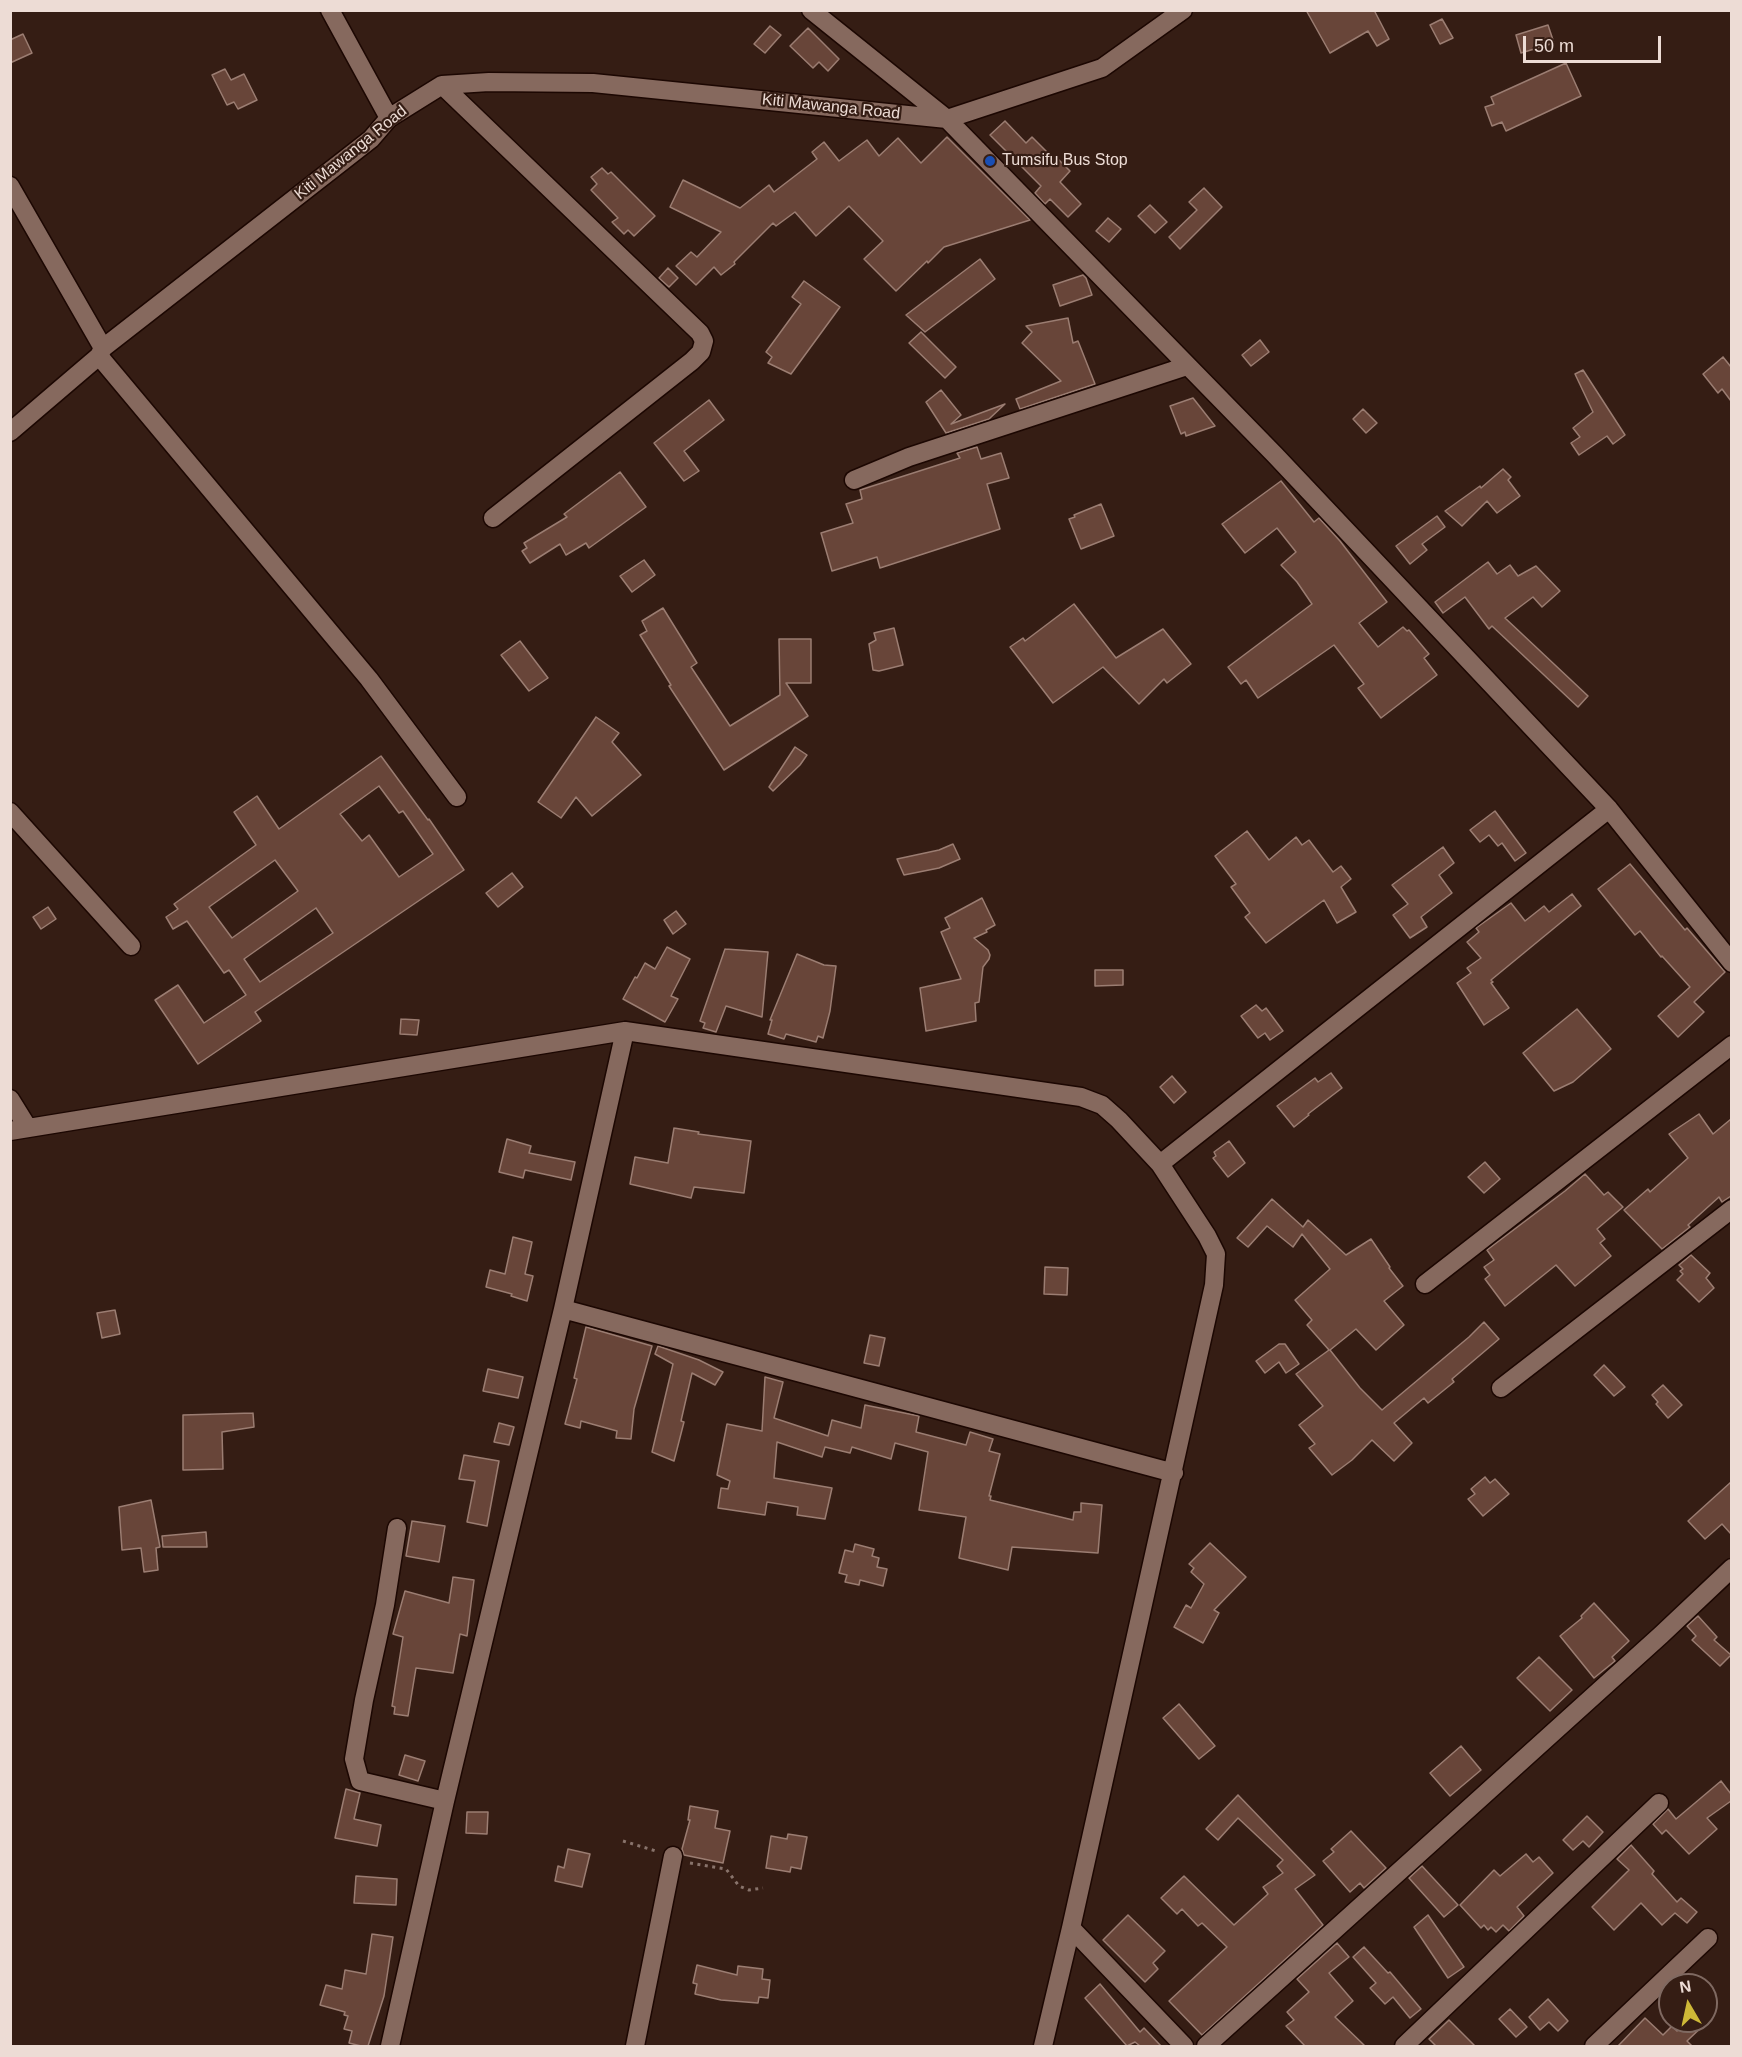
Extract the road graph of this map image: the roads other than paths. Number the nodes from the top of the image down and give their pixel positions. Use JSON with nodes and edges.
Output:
{"nodes":[{"id":1,"x":330,"y":10,"type":"edge"},
{"id":2,"x":811,"y":10,"type":"edge"},
{"id":3,"x":1183,"y":10,"type":"edge"},
{"id":4,"x":442,"y":85,"type":"junction"},
{"id":5,"x":390,"y":118,"type":"junction"},
{"id":6,"x":947,"y":119,"type":"junction"},
{"id":7,"x":10,"y":186,"type":"edge"},
{"id":8,"x":101,"y":352,"type":"junction"},
{"id":9,"x":1187,"y":366,"type":"junction"},
{"id":10,"x":10,"y":432,"type":"edge"},
{"id":11,"x":855,"y":480,"type":"dead end"},
{"id":12,"x":493,"y":518,"type":"dead end"},
{"id":13,"x":457,"y":797,"type":"dead end"},
{"id":14,"x":1609,"y":809,"type":"junction"},
{"id":15,"x":10,"y":812,"type":"edge"},
{"id":16,"x":130,"y":946,"type":"dead end"},
{"id":17,"x":1731,"y":963,"type":"edge"},
{"id":18,"x":625,"y":1031,"type":"junction"},
{"id":19,"x":1731,"y":1045,"type":"edge"},
{"id":20,"x":10,"y":1099,"type":"edge"},
{"id":21,"x":19,"y":1130,"type":"edge"},
{"id":22,"x":1160,"y":1164,"type":"junction"},
{"id":23,"x":1731,"y":1209,"type":"edge"},
{"id":24,"x":1425,"y":1284,"type":"dead end"},
{"id":25,"x":563,"y":1309,"type":"junction"},
{"id":26,"x":1501,"y":1389,"type":"dead end"},
{"id":27,"x":1174,"y":1473,"type":"junction"},
{"id":28,"x":397,"y":1528,"type":"dead end"},
{"id":29,"x":1731,"y":1568,"type":"edge"},
{"id":30,"x":445,"y":1801,"type":"junction"},
{"id":31,"x":1659,"y":1803,"type":"dead end"},
{"id":32,"x":673,"y":1856,"type":"road end"},
{"id":33,"x":1071,"y":1928,"type":"junction"},
{"id":34,"x":1708,"y":1938,"type":"dead end"},
{"id":35,"x":390,"y":2046,"type":"edge"},
{"id":36,"x":635,"y":2046,"type":"edge"},
{"id":37,"x":1043,"y":2046,"type":"edge"},
{"id":38,"x":1184,"y":2046,"type":"edge"},
{"id":39,"x":1206,"y":2046,"type":"edge"},
{"id":40,"x":1404,"y":2046,"type":"edge"},
{"id":41,"x":1594,"y":2046,"type":"edge"}],
"edges":[{"from":1,"to":5,"type":"street"},
{"from":2,"to":6,"type":"street"},
{"from":3,"to":6,"type":"street"},
{"from":4,"to":5,"type":"street","name":"Kiti Mawanga Road"},
{"from":4,"to":6,"type":"street","name":"Kiti Mawanga Road"},
{"from":4,"to":12,"type":"street"},
{"from":5,"to":8,"type":"street","name":"Kiti Mawanga Road"},
{"from":6,"to":9,"type":"street"},
{"from":7,"to":8,"type":"street"},
{"from":8,"to":10,"type":"street","name":"Kiti Mawanga Road"},
{"from":8,"to":13,"type":"street"},
{"from":9,"to":11,"type":"street"},
{"from":9,"to":14,"type":"street"},
{"from":14,"to":17,"type":"street"},
{"from":14,"to":22,"type":"street"},
{"from":15,"to":16,"type":"street"},
{"from":18,"to":21,"type":"street"},
{"from":18,"to":22,"type":"street"},
{"from":18,"to":25,"type":"street"},
{"from":19,"to":24,"type":"street"},
{"from":20,"to":21,"type":"street"},
{"from":22,"to":27,"type":"street"},
{"from":23,"to":26,"type":"street"},
{"from":25,"to":27,"type":"street"},
{"from":25,"to":30,"type":"street"},
{"from":27,"to":33,"type":"street"},
{"from":28,"to":30,"type":"street"},
{"from":29,"to":39,"type":"street"},
{"from":30,"to":35,"type":"street"},
{"from":31,"to":40,"type":"street"},
{"from":32,"to":36,"type":"street"},
{"from":33,"to":37,"type":"street"},
{"from":33,"to":38,"type":"street"},
{"from":34,"to":41,"type":"street"}]}
